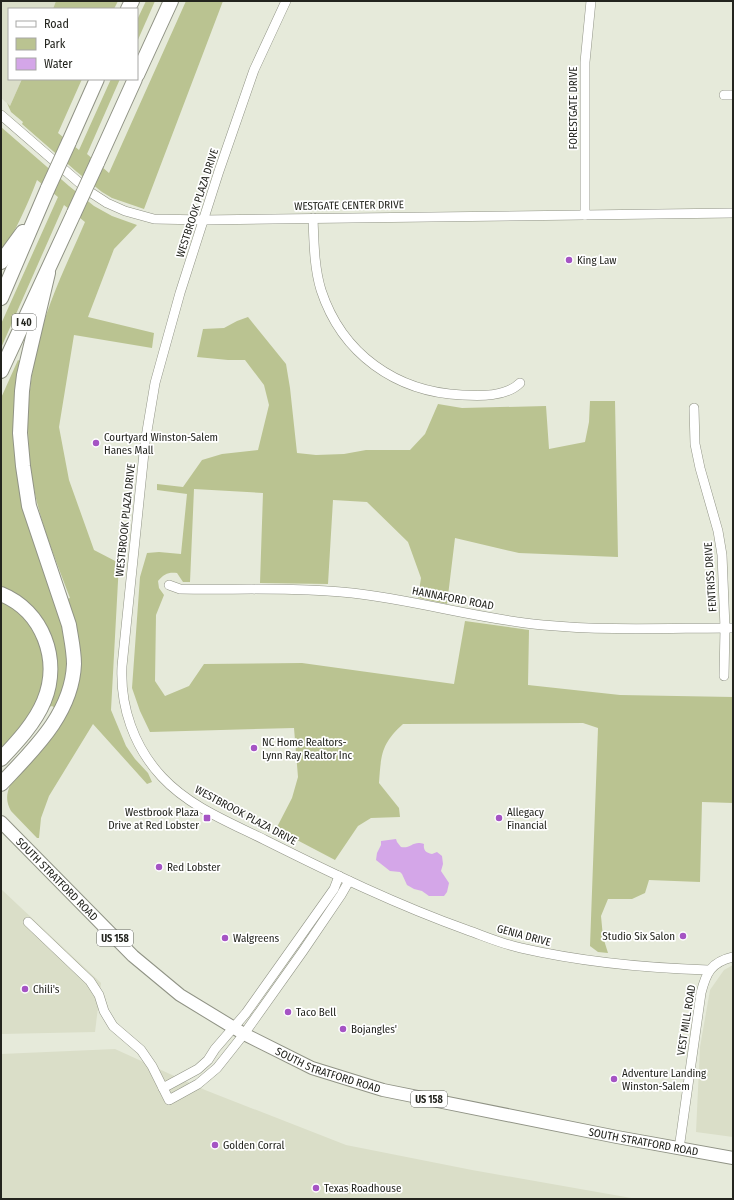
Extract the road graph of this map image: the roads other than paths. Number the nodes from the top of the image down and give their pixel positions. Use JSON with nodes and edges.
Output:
{"nodes":[{"id":1,"x":170,"y":1,"type":"edge"},
{"id":2,"x":286,"y":1,"type":"edge"},
{"id":3,"x":591,"y":1,"type":"edge"},
{"id":4,"x":138,"y":72,"type":"edge"},
{"id":5,"x":97,"y":80,"type":"edge"},
{"id":6,"x":135,"y":80,"type":"edge"},
{"id":7,"x":1,"y":114,"type":"edge"},
{"id":8,"x":733,"y":213,"type":"edge"},
{"id":9,"x":36,"y":214,"type":"junction"},
{"id":10,"x":585,"y":214,"type":"junction"},
{"id":11,"x":313,"y":218,"type":"junction"},
{"id":12,"x":204,"y":220,"type":"junction"},
{"id":13,"x":1,"y":262,"type":"edge"},
{"id":14,"x":48,"y":273,"type":"junction"},
{"id":15,"x":1,"y":298,"type":"edge"},
{"id":16,"x":1,"y":371,"type":"edge"},
{"id":17,"x":520,"y":383,"type":"dead end"},
{"id":18,"x":694,"y":408,"type":"dead end"},
{"id":19,"x":170,"y":585,"type":"dead end"},
{"id":20,"x":1,"y":594,"type":"edge"},
{"id":21,"x":729,"y":628,"type":"edge"},
{"id":22,"x":724,"y":676,"type":"dead end"},
{"id":23,"x":1,"y":759,"type":"edge"},
{"id":24,"x":1,"y":784,"type":"edge"},
{"id":25,"x":1,"y":822,"type":"edge"},
{"id":26,"x":344,"y":879,"type":"junction"},
{"id":27,"x":28,"y":922,"type":"dead end"},
{"id":28,"x":733,"y":957,"type":"edge"},
{"id":29,"x":708,"y":970,"type":"junction"},
{"id":30,"x":233,"y":1028,"type":"junction"},
{"id":31,"x":244,"y":1034,"type":"junction"},
{"id":32,"x":163,"y":1088,"type":"junction"},
{"id":33,"x":679,"y":1149,"type":"junction"},
{"id":34,"x":733,"y":1158,"type":"edge"}],
"edges":[{"from":1,"to":4,"type":"highway"},
{"from":2,"to":12,"type":"street","name":"WESTBROOK PLAZA DRIVE"},
{"from":3,"to":10,"type":"street","name":"FORESTGATE DRIVE"},
{"from":5,"to":9,"type":"highway","bridge":true},
{"from":6,"to":14,"type":"highway","number":"I 40","bridge":true},
{"from":7,"to":12,"type":"street","name":"WESTGATE CENTER DRIVE"},
{"from":8,"to":10,"type":"street","name":"WESTGATE CENTER DRIVE"},
{"from":9,"to":13,"type":"highway"},
{"from":9,"to":15,"type":"highway"},
{"from":10,"to":11,"type":"street","name":"WESTGATE CENTER DRIVE"},
{"from":11,"to":12,"type":"street","name":"WESTGATE CENTER DRIVE"},
{"from":11,"to":17,"type":"street"},
{"from":12,"to":26,"type":"street","name":"WESTBROOK PLAZA DRIVE"},
{"from":14,"to":16,"type":"highway","number":"I 40"},
{"from":14,"to":24,"type":"highway"},
{"from":18,"to":21,"type":"street","name":"FENTRISS DRIVE"},
{"from":19,"to":21,"type":"street","name":"HANNAFORD ROAD"},
{"from":20,"to":23,"type":"highway"},
{"from":21,"to":22,"type":"street","name":"FENTRISS DRIVE"},
{"from":25,"to":30,"type":"main road","name":"SOUTH STRATFORD ROAD","number":"US 158"},
{"from":26,"to":29,"type":"street","name":"GENIA DRIVE"},
{"from":26,"to":30,"type":"street"},
{"from":26,"to":31,"type":"street"},
{"from":27,"to":32,"type":"street"},
{"from":28,"to":29,"type":"street"},
{"from":29,"to":33,"type":"street","name":"VEST MILL ROAD"},
{"from":30,"to":31,"type":"main road","name":"SOUTH STRATFORD ROAD","number":"US 158"},
{"from":30,"to":32,"type":"street"},
{"from":31,"to":32,"type":"street"},
{"from":31,"to":33,"type":"main road","name":"SOUTH STRATFORD ROAD","number":"US 158"},
{"from":33,"to":34,"type":"main road","name":"SOUTH STRATFORD ROAD","number":"US 158"}]}
